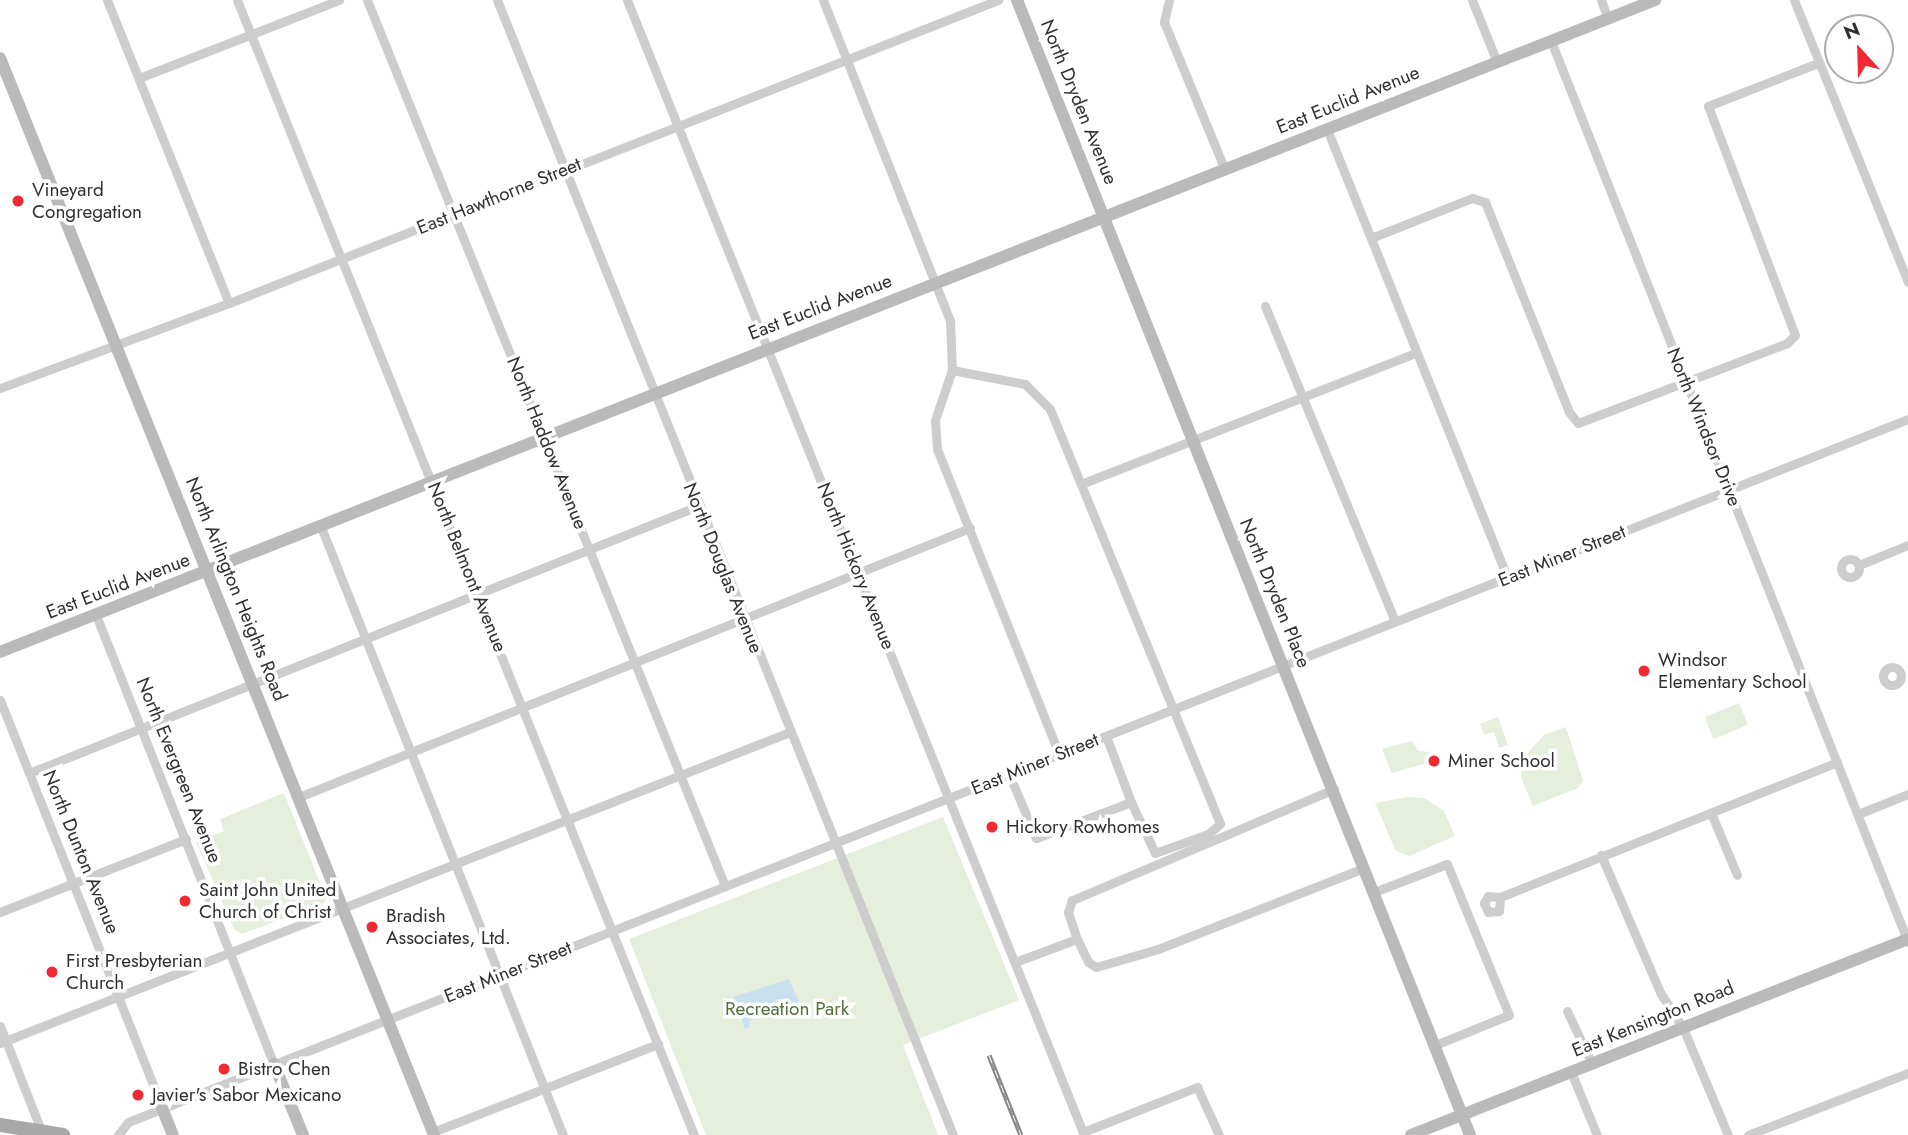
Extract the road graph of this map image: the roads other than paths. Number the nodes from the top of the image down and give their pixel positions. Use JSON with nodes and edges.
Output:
{"nodes":[{"id":1,"x":107,"y":0,"type":"edge"},
{"id":2,"x":237,"y":0,"type":"edge"},
{"id":3,"x":339,"y":0,"type":"edge"},
{"id":4,"x":367,"y":0,"type":"edge"},
{"id":5,"x":497,"y":0,"type":"edge"},
{"id":6,"x":626,"y":0,"type":"edge"},
{"id":7,"x":823,"y":0,"type":"edge"},
{"id":8,"x":998,"y":0,"type":"edge"},
{"id":9,"x":1017,"y":0,"type":"edge"},
{"id":10,"x":1170,"y":0,"type":"edge"},
{"id":11,"x":1472,"y":0,"type":"edge"},
{"id":12,"x":1601,"y":0,"type":"edge"},
{"id":13,"x":1655,"y":0,"type":"edge"},
{"id":14,"x":1794,"y":0,"type":"edge"},
{"id":15,"x":1608,"y":19,"type":"junction"},
{"id":16,"x":251,"y":35,"type":"junction"},
{"id":17,"x":1551,"y":41,"type":"junction"},
{"id":18,"x":0,"y":58,"type":"edge"},
{"id":19,"x":847,"y":60,"type":"junction"},
{"id":20,"x":1497,"y":62,"type":"junction"},
{"id":21,"x":1818,"y":63,"type":"junction"},
{"id":22,"x":139,"y":78,"type":"junction"},
{"id":23,"x":677,"y":127,"type":"junction"},
{"id":24,"x":1327,"y":130,"type":"junction"},
{"id":25,"x":564,"y":170,"type":"junction"},
{"id":26,"x":1225,"y":170,"type":"junction"},
{"id":27,"x":454,"y":215,"type":"junction"},
{"id":28,"x":1106,"y":218,"type":"junction"},
{"id":29,"x":1371,"y":238,"type":"junction"},
{"id":30,"x":340,"y":260,"type":"junction"},
{"id":31,"x":1908,"y":282,"type":"edge"},
{"id":32,"x":935,"y":283,"type":"junction"},
{"id":33,"x":229,"y":303,"type":"junction"},
{"id":34,"x":1265,"y":306,"type":"dead end"},
{"id":35,"x":115,"y":343,"type":"junction"},
{"id":36,"x":768,"y":348,"type":"junction"},
{"id":37,"x":1416,"y":352,"type":"junction"},
{"id":38,"x":952,"y":370,"type":"junction"},
{"id":39,"x":1685,"y":382,"type":"junction"},
{"id":40,"x":1,"y":384,"type":"edge"},
{"id":41,"x":654,"y":394,"type":"junction"},
{"id":42,"x":1303,"y":397,"type":"junction"},
{"id":43,"x":1908,"y":419,"type":"edge"},
{"id":44,"x":544,"y":438,"type":"junction"},
{"id":45,"x":1192,"y":440,"type":"junction"},
{"id":46,"x":434,"y":482,"type":"junction"},
{"id":47,"x":1081,"y":484,"type":"junction"},
{"id":48,"x":1730,"y":489,"type":"junction"},
{"id":49,"x":698,"y":506,"type":"junction"},
{"id":50,"x":321,"y":527,"type":"junction"},
{"id":51,"x":970,"y":528,"type":"junction"},
{"id":52,"x":1908,"y":545,"type":"edge"},
{"id":53,"x":590,"y":549,"type":"junction"},
{"id":54,"x":1859,"y":565,"type":"dead end"},
{"id":55,"x":208,"y":571,"type":"junction"},
{"id":56,"x":859,"y":573,"type":"junction"},
{"id":57,"x":1507,"y":578,"type":"junction"},
{"id":58,"x":479,"y":594,"type":"junction"},
{"id":59,"x":96,"y":615,"type":"junction"},
{"id":60,"x":744,"y":619,"type":"junction"},
{"id":61,"x":1395,"y":621,"type":"junction"},
{"id":62,"x":366,"y":639,"type":"junction"},
{"id":63,"x":0,"y":652,"type":"edge"},
{"id":64,"x":634,"y":663,"type":"junction"},
{"id":65,"x":1284,"y":665,"type":"junction"},
{"id":66,"x":253,"y":684,"type":"junction"},
{"id":67,"x":0,"y":700,"type":"edge"},
{"id":68,"x":522,"y":707,"type":"junction"},
{"id":69,"x":1174,"y":709,"type":"junction"},
{"id":70,"x":143,"y":728,"type":"junction"},
{"id":71,"x":790,"y":732,"type":"junction"},
{"id":72,"x":1106,"y":736,"type":"junction"},
{"id":73,"x":410,"y":752,"type":"junction"},
{"id":74,"x":1059,"y":754,"type":"junction"},
{"id":75,"x":1837,"y":762,"type":"junction"},
{"id":76,"x":29,"y":773,"type":"junction"},
{"id":77,"x":1009,"y":774,"type":"junction"},
{"id":78,"x":679,"y":776,"type":"junction"},
{"id":79,"x":1334,"y":789,"type":"junction"},
{"id":80,"x":1908,"y":794,"type":"edge"},
{"id":81,"x":299,"y":797,"type":"junction"},
{"id":82,"x":948,"y":798,"type":"junction"},
{"id":83,"x":1131,"y":802,"type":"junction"},
{"id":84,"x":1711,"y":813,"type":"junction"},
{"id":85,"x":1858,"y":814,"type":"junction"},
{"id":86,"x":568,"y":820,"type":"junction"},
{"id":87,"x":186,"y":839,"type":"junction"},
{"id":88,"x":835,"y":843,"type":"junction"},
{"id":89,"x":1601,"y":855,"type":"junction"},
{"id":90,"x":457,"y":863,"type":"junction"},
{"id":91,"x":1364,"y":868,"type":"junction"},
{"id":92,"x":1737,"y":875,"type":"dead end"},
{"id":93,"x":73,"y":884,"type":"junction"},
{"id":94,"x":724,"y":886,"type":"junction"},
{"id":95,"x":1374,"y":892,"type":"junction"},
{"id":96,"x":1500,"y":897,"type":"dead end"},
{"id":97,"x":343,"y":908,"type":"junction"},
{"id":98,"x":0,"y":912,"type":"edge"},
{"id":99,"x":613,"y":930,"type":"junction"},
{"id":100,"x":1077,"y":939,"type":"junction"},
{"id":101,"x":1908,"y":940,"type":"edge"},
{"id":102,"x":232,"y":952,"type":"junction"},
{"id":103,"x":1015,"y":962,"type":"junction"},
{"id":104,"x":500,"y":975,"type":"junction"},
{"id":105,"x":118,"y":997,"type":"junction"},
{"id":106,"x":1567,"y":1011,"type":"dead end"},
{"id":107,"x":388,"y":1019,"type":"junction"},
{"id":108,"x":0,"y":1026,"type":"edge"},
{"id":109,"x":1684,"y":1028,"type":"junction"},
{"id":110,"x":3,"y":1042,"type":"edge"},
{"id":111,"x":658,"y":1044,"type":"junction"},
{"id":112,"x":1435,"y":1045,"type":"junction"},
{"id":113,"x":274,"y":1064,"type":"junction"},
{"id":114,"x":1592,"y":1064,"type":"junction"},
{"id":115,"x":1571,"y":1072,"type":"junction"},
{"id":116,"x":1908,"y":1073,"type":"edge"},
{"id":117,"x":545,"y":1089,"type":"junction"},
{"id":118,"x":162,"y":1108,"type":"junction"},
{"id":119,"x":1462,"y":1115,"type":"junction"},
{"id":120,"x":0,"y":1125,"type":"edge"},
{"id":121,"x":43,"y":1133,"type":"edge"},
{"id":122,"x":433,"y":1134,"type":"edge"},
{"id":123,"x":1084,"y":1134,"type":"edge"},
{"id":124,"x":63,"y":1135,"type":"edge"},
{"id":125,"x":118,"y":1135,"type":"edge"},
{"id":126,"x":173,"y":1135,"type":"edge"},
{"id":127,"x":303,"y":1135,"type":"edge"},
{"id":128,"x":563,"y":1135,"type":"edge"},
{"id":129,"x":694,"y":1135,"type":"edge"},
{"id":130,"x":953,"y":1135,"type":"edge"},
{"id":131,"x":1219,"y":1135,"type":"edge"},
{"id":132,"x":1411,"y":1135,"type":"edge"},
{"id":133,"x":1470,"y":1135,"type":"edge"},
{"id":134,"x":1597,"y":1135,"type":"edge"},
{"id":135,"x":1728,"y":1135,"type":"edge"},
{"id":136,"x":1748,"y":1135,"type":"edge"}],
"edges":[{"from":1,"to":22,"type":"street"},
{"from":2,"to":16,"type":"street","name":"North Belmont Avenue"},
{"from":3,"to":16,"type":"street"},
{"from":4,"to":27,"type":"street","name":"North Haddow Avenue"},
{"from":5,"to":25,"type":"street","name":"North Douglas Avenue"},
{"from":6,"to":23,"type":"street","name":"North Hickory Avenue"},
{"from":7,"to":19,"type":"street"},
{"from":8,"to":19,"type":"street","name":"East Hawthorne Street"},
{"from":9,"to":28,"type":"street","name":"North Dryden Avenue"},
{"from":10,"to":26,"type":"street"},
{"from":11,"to":20,"type":"street"},
{"from":12,"to":15,"type":"street"},
{"from":13,"to":15,"type":"street","name":"East Euclid Avenue"},
{"from":14,"to":21,"type":"street"},
{"from":15,"to":17,"type":"street","name":"East Euclid Avenue"},
{"from":16,"to":22,"type":"street"},
{"from":16,"to":30,"type":"street","name":"North Belmont Avenue"},
{"from":17,"to":20,"type":"street","name":"East Euclid Avenue"},
{"from":17,"to":39,"type":"street","name":"North Windsor Drive"},
{"from":18,"to":35,"type":"street","name":"North Arlington Heights Road"},
{"from":19,"to":23,"type":"street","name":"East Hawthorne Street"},
{"from":19,"to":32,"type":"street"},
{"from":20,"to":24,"type":"street","name":"East Euclid Avenue"},
{"from":21,"to":31,"type":"street"},
{"from":21,"to":39,"type":"street"},
{"from":22,"to":33,"type":"street"},
{"from":23,"to":25,"type":"street","name":"East Hawthorne Street"},
{"from":23,"to":36,"type":"street","name":"North Hickory Avenue"},
{"from":24,"to":26,"type":"street","name":"East Euclid Avenue"},
{"from":24,"to":29,"type":"street"},
{"from":25,"to":27,"type":"street","name":"East Hawthorne Street"},
{"from":25,"to":41,"type":"street","name":"North Douglas Avenue"},
{"from":26,"to":28,"type":"street","name":"East Euclid Avenue"},
{"from":27,"to":30,"type":"street","name":"East Hawthorne Street"},
{"from":27,"to":44,"type":"street","name":"North Haddow Avenue"},
{"from":28,"to":32,"type":"street","name":"East Euclid Avenue"},
{"from":28,"to":45,"type":"street","name":"North Dryden Place"},
{"from":29,"to":37,"type":"street"},
{"from":29,"to":39,"type":"street"},
{"from":30,"to":33,"type":"street","name":"East Hawthorne Street"},
{"from":30,"to":46,"type":"street","name":"North Belmont Avenue"},
{"from":32,"to":36,"type":"street","name":"East Euclid Avenue"},
{"from":32,"to":38,"type":"street"},
{"from":33,"to":35,"type":"street","name":"East Hawthorne Street"},
{"from":34,"to":42,"type":"street"},
{"from":35,"to":40,"type":"street","name":"East Hawthorne Street"},
{"from":35,"to":55,"type":"street","name":"North Arlington Heights Road"},
{"from":36,"to":41,"type":"street","name":"East Euclid Avenue"},
{"from":36,"to":56,"type":"street","name":"North Hickory Avenue"},
{"from":37,"to":42,"type":"street"},
{"from":37,"to":57,"type":"street"},
{"from":38,"to":47,"type":"street"},
{"from":38,"to":51,"type":"street"},
{"from":39,"to":48,"type":"street","name":"North Windsor Drive"},
{"from":41,"to":44,"type":"street","name":"East Euclid Avenue"},
{"from":41,"to":49,"type":"street","name":"North Douglas Avenue"},
{"from":42,"to":45,"type":"street"},
{"from":42,"to":61,"type":"street"},
{"from":43,"to":48,"type":"street","name":"East Miner Street"},
{"from":44,"to":46,"type":"street","name":"East Euclid Avenue"},
{"from":44,"to":53,"type":"street","name":"North Haddow Avenue"},
{"from":45,"to":47,"type":"street"},
{"from":45,"to":65,"type":"street","name":"North Dryden Place"},
{"from":46,"to":50,"type":"street","name":"East Euclid Avenue"},
{"from":46,"to":58,"type":"street","name":"North Belmont Avenue"},
{"from":47,"to":69,"type":"street"},
{"from":48,"to":57,"type":"street","name":"East Miner Street"},
{"from":48,"to":75,"type":"street","name":"North Windsor Drive"},
{"from":49,"to":53,"type":"street"},
{"from":49,"to":60,"type":"street","name":"North Douglas Avenue"},
{"from":50,"to":55,"type":"street","name":"East Euclid Avenue"},
{"from":50,"to":62,"type":"street"},
{"from":51,"to":56,"type":"street"},
{"from":51,"to":74,"type":"street"},
{"from":52,"to":54,"type":"street"},
{"from":53,"to":58,"type":"street"},
{"from":53,"to":64,"type":"street","name":"North Haddow Avenue"},
{"from":55,"to":59,"type":"street","name":"East Euclid Avenue"},
{"from":55,"to":66,"type":"street","name":"North Arlington Heights Road"},
{"from":56,"to":60,"type":"street"},
{"from":56,"to":82,"type":"street","name":"North Hickory Avenue"},
{"from":57,"to":61,"type":"street","name":"East Miner Street"},
{"from":58,"to":62,"type":"street"},
{"from":58,"to":68,"type":"street","name":"North Belmont Avenue"},
{"from":59,"to":63,"type":"street","name":"East Euclid Avenue"},
{"from":59,"to":70,"type":"street","name":"North Evergreen Avenue"},
{"from":60,"to":64,"type":"street"},
{"from":60,"to":71,"type":"street","name":"North Douglas Avenue"},
{"from":61,"to":65,"type":"street","name":"East Miner Street"},
{"from":62,"to":66,"type":"street"},
{"from":62,"to":73,"type":"street"},
{"from":64,"to":68,"type":"street"},
{"from":64,"to":78,"type":"street","name":"North Haddow Avenue"},
{"from":65,"to":69,"type":"street","name":"East Miner Street"},
{"from":65,"to":79,"type":"street","name":"North Dryden Place"},
{"from":66,"to":70,"type":"street"},
{"from":66,"to":81,"type":"street","name":"North Arlington Heights Road"},
{"from":67,"to":76,"type":"street","name":"North Dunton Avenue"},
{"from":68,"to":73,"type":"street"},
{"from":68,"to":86,"type":"street","name":"North Belmont Avenue"},
{"from":69,"to":72,"type":"street","name":"East Miner Street"},
{"from":69,"to":83,"type":"street"},
{"from":70,"to":76,"type":"street"},
{"from":70,"to":87,"type":"street","name":"North Evergreen Avenue"},
{"from":71,"to":78,"type":"street"},
{"from":71,"to":88,"type":"street","name":"North Douglas Avenue"},
{"from":72,"to":74,"type":"street","name":"East Miner Street"},
{"from":72,"to":83,"type":"street"},
{"from":73,"to":81,"type":"street"},
{"from":73,"to":90,"type":"street"},
{"from":74,"to":77,"type":"street","name":"East Miner Street"},
{"from":75,"to":84,"type":"street"},
{"from":75,"to":85,"type":"street","name":"North Windsor Drive"},
{"from":76,"to":93,"type":"street","name":"North Dunton Avenue"},
{"from":77,"to":82,"type":"street","name":"East Miner Street"},
{"from":77,"to":83,"type":"street"},
{"from":78,"to":86,"type":"street"},
{"from":78,"to":94,"type":"street","name":"North Haddow Avenue"},
{"from":79,"to":91,"type":"street","name":"North Dryden Place"},
{"from":79,"to":100,"type":"street"},
{"from":80,"to":85,"type":"street"},
{"from":81,"to":97,"type":"street","name":"North Arlington Heights Road"},
{"from":82,"to":88,"type":"street","name":"East Miner Street"},
{"from":82,"to":103,"type":"street","name":"North Hickory Avenue"},
{"from":84,"to":89,"type":"street"},
{"from":84,"to":92,"type":"street"},
{"from":85,"to":101,"type":"street","name":"North Windsor Drive"},
{"from":86,"to":90,"type":"street"},
{"from":86,"to":99,"type":"street","name":"North Belmont Avenue"},
{"from":87,"to":93,"type":"street"},
{"from":87,"to":102,"type":"street","name":"North Evergreen Avenue"},
{"from":88,"to":94,"type":"street","name":"East Miner Street"},
{"from":88,"to":130,"type":"street","name":"North Douglas Avenue"},
{"from":89,"to":96,"type":"street"},
{"from":89,"to":109,"type":"street"},
{"from":90,"to":97,"type":"street"},
{"from":90,"to":104,"type":"street"},
{"from":91,"to":95,"type":"street","name":"North Dryden Place"},
{"from":91,"to":100,"type":"street"},
{"from":93,"to":98,"type":"street"},
{"from":93,"to":105,"type":"street","name":"North Dunton Avenue"},
{"from":94,"to":99,"type":"street","name":"East Miner Street"},
{"from":95,"to":112,"type":"street","name":"North Dryden Place"},
{"from":95,"to":112,"type":"street"},
{"from":97,"to":102,"type":"street"},
{"from":97,"to":107,"type":"street","name":"North Arlington Heights Road"},
{"from":99,"to":104,"type":"street","name":"East Miner Street"},
{"from":99,"to":111,"type":"street","name":"North Belmont Avenue"},
{"from":100,"to":103,"type":"street"},
{"from":101,"to":109,"type":"street","name":"East Kensington Road"},
{"from":102,"to":105,"type":"street"},
{"from":102,"to":113,"type":"street","name":"North Evergreen Avenue"},
{"from":103,"to":123,"type":"street","name":"North Hickory Avenue"},
{"from":104,"to":107,"type":"street","name":"East Miner Street"},
{"from":104,"to":117,"type":"street"},
{"from":105,"to":110,"type":"street"},
{"from":105,"to":118,"type":"street","name":"North Dunton Avenue"},
{"from":106,"to":114,"type":"street"},
{"from":107,"to":113,"type":"street","name":"East Miner Street"},
{"from":107,"to":122,"type":"street","name":"North Arlington Heights Road"},
{"from":108,"to":110,"type":"street"},
{"from":109,"to":114,"type":"street","name":"East Kensington Road"},
{"from":109,"to":135,"type":"street"},
{"from":110,"to":121,"type":"street"},
{"from":111,"to":117,"type":"street"},
{"from":111,"to":129,"type":"street","name":"North Belmont Avenue"},
{"from":112,"to":119,"type":"street","name":"North Dryden Place"},
{"from":113,"to":118,"type":"street","name":"East Miner Street"},
{"from":113,"to":127,"type":"street","name":"North Evergreen Avenue"},
{"from":114,"to":115,"type":"street","name":"East Kensington Road"},
{"from":115,"to":119,"type":"street","name":"East Kensington Road"},
{"from":115,"to":134,"type":"street"},
{"from":116,"to":136,"type":"street"},
{"from":117,"to":122,"type":"street"},
{"from":117,"to":128,"type":"street"},
{"from":118,"to":125,"type":"street","name":"East Miner Street"},
{"from":118,"to":126,"type":"street","name":"North Dunton Avenue"},
{"from":119,"to":132,"type":"street","name":"East Kensington Road"},
{"from":119,"to":133,"type":"street","name":"North Dryden Place"},
{"from":120,"to":121,"type":"main road"},
{"from":121,"to":124,"type":"main road"},
{"from":123,"to":131,"type":"street"}]}
